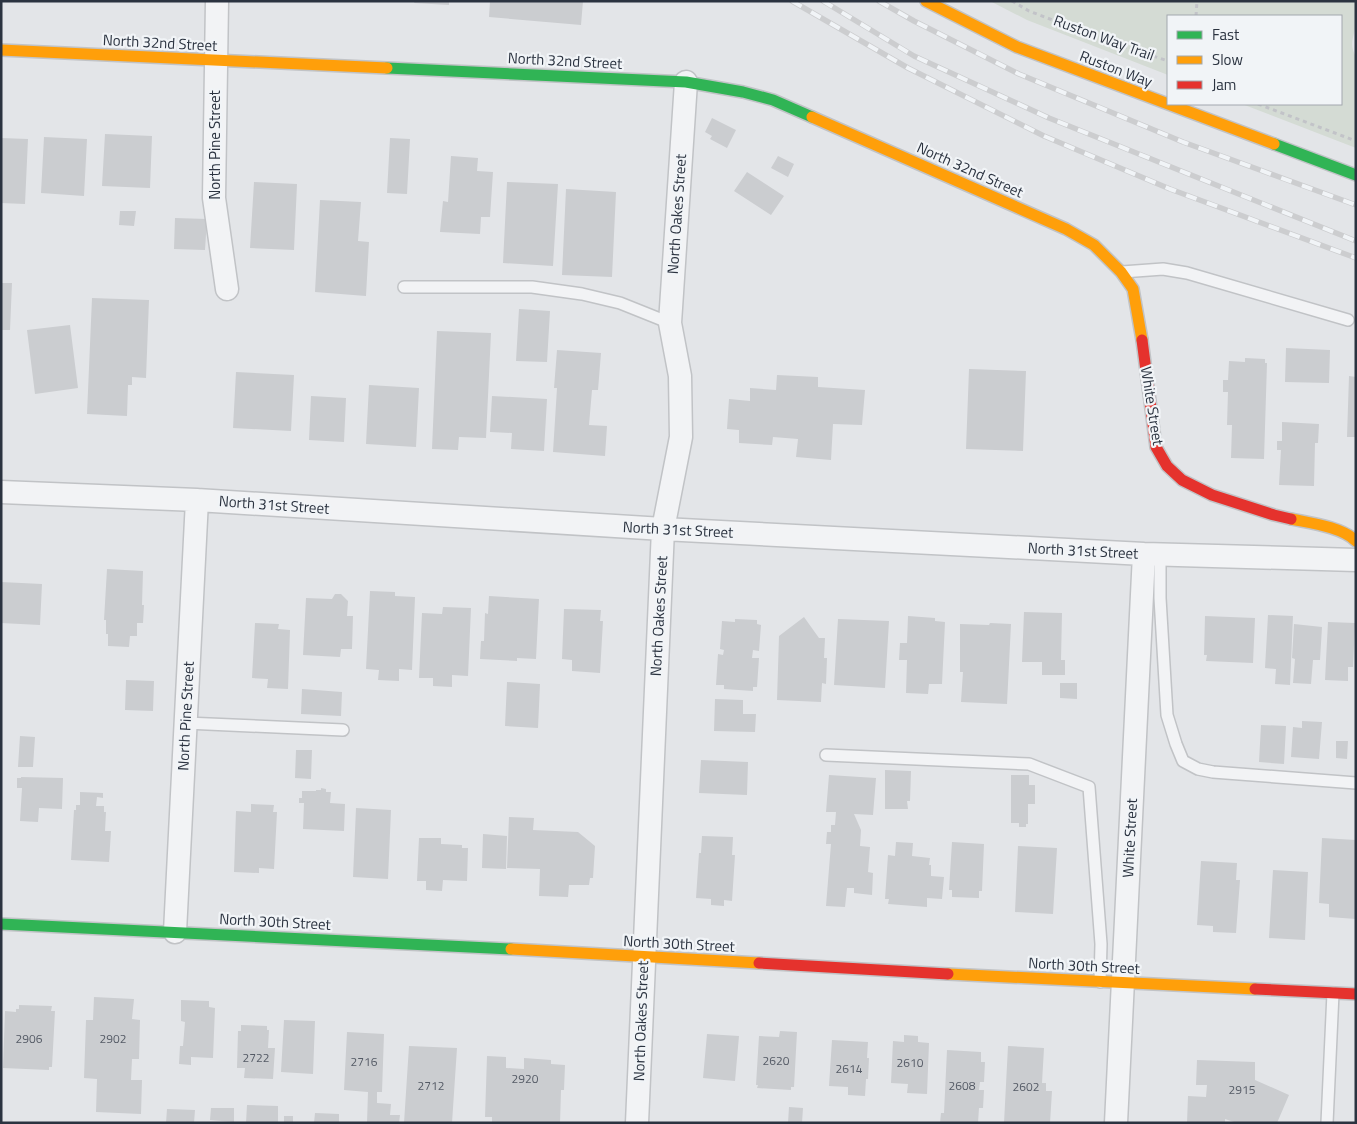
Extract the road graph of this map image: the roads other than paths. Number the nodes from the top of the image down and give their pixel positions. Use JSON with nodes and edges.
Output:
{"nodes":[{"id":1,"x":217,"y":1,"type":"edge"},
{"id":2,"x":926,"y":1,"type":"edge"},
{"id":3,"x":1,"y":50,"type":"edge"},
{"id":4,"x":216,"y":60,"type":"junction"},
{"id":5,"x":686,"y":82,"type":"junction"},
{"id":6,"x":1167,"y":103,"type":"edge"},
{"id":7,"x":1172,"y":105,"type":"edge"},
{"id":8,"x":1356,"y":174,"type":"edge"},
{"id":9,"x":1094,"y":245,"type":"joint"},
{"id":10,"x":1120,"y":272,"type":"junction"},
{"id":11,"x":404,"y":287,"type":"dead end"},
{"id":12,"x":227,"y":289,"type":"dead end"},
{"id":13,"x":1348,"y":320,"type":"dead end"},
{"id":14,"x":670,"y":323,"type":"junction"},
{"id":15,"x":1,"y":492,"type":"edge"},
{"id":16,"x":197,"y":500,"type":"junction"},
{"id":17,"x":663,"y":529,"type":"junction"},
{"id":18,"x":1356,"y":540,"type":"edge"},
{"id":19,"x":1152,"y":554,"type":"junction"},
{"id":20,"x":1356,"y":560,"type":"edge"},
{"id":21,"x":186,"y":723,"type":"junction"},
{"id":22,"x":343,"y":730,"type":"dead end"},
{"id":23,"x":826,"y":755,"type":"dead end"},
{"id":24,"x":1356,"y":783,"type":"edge"},
{"id":25,"x":1,"y":924,"type":"edge"},
{"id":26,"x":175,"y":932,"type":"junction"},
{"id":27,"x":644,"y":958,"type":"junction"},
{"id":28,"x":1100,"y":982,"type":"junction"},
{"id":29,"x":1124,"y":983,"type":"junction"},
{"id":30,"x":1333,"y":993,"type":"junction"},
{"id":31,"x":1356,"y":994,"type":"edge"},
{"id":32,"x":637,"y":1123,"type":"edge"},
{"id":33,"x":1116,"y":1123,"type":"edge"},
{"id":34,"x":1327,"y":1123,"type":"edge"}],
"edges":[{"from":1,"to":4,"type":"street","name":"North Pine Street"},
{"from":2,"to":6,"type":"main road","name":"Ruston Way"},
{"from":3,"to":4,"type":"main road","name":"North 32nd Street"},
{"from":4,"to":5,"type":"main road","name":"North 32nd Street"},
{"from":4,"to":12,"type":"street","name":"North Pine Street"},
{"from":5,"to":9,"type":"main road","name":"North 32nd Street"},
{"from":5,"to":14,"type":"street","name":"North Oakes Street"},
{"from":7,"to":8,"type":"main road","name":"Ruston Way"},
{"from":9,"to":10,"type":"main road","name":"White Street"},
{"from":10,"to":13,"type":"lane"},
{"from":10,"to":18,"type":"main road","name":"White Street"},
{"from":11,"to":14,"type":"lane"},
{"from":14,"to":17,"type":"street","name":"North Oakes Street"},
{"from":15,"to":16,"type":"street","name":"North 31st Street"},
{"from":16,"to":17,"type":"street","name":"North 31st Street"},
{"from":16,"to":21,"type":"street","name":"North Pine Street"},
{"from":17,"to":19,"type":"street","name":"North 31st Street"},
{"from":17,"to":27,"type":"street","name":"North Oakes Street"},
{"from":19,"to":20,"type":"street","name":"North 31st Street"},
{"from":19,"to":24,"type":"lane"},
{"from":19,"to":29,"type":"street","name":"White Street"},
{"from":21,"to":22,"type":"lane"},
{"from":21,"to":26,"type":"street","name":"North Pine Street"},
{"from":23,"to":28,"type":"lane"},
{"from":25,"to":26,"type":"main road","name":"North 30th Street"},
{"from":26,"to":27,"type":"main road","name":"North 30th Street"},
{"from":27,"to":28,"type":"main road","name":"North 30th Street"},
{"from":27,"to":32,"type":"street","name":"North Oakes Street"},
{"from":28,"to":29,"type":"main road","name":"North 30th Street"},
{"from":29,"to":30,"type":"main road","name":"North 30th Street"},
{"from":29,"to":33,"type":"street","name":"White Street"},
{"from":30,"to":31,"type":"main road","name":"North 30th Street"},
{"from":30,"to":34,"type":"lane"}]}
